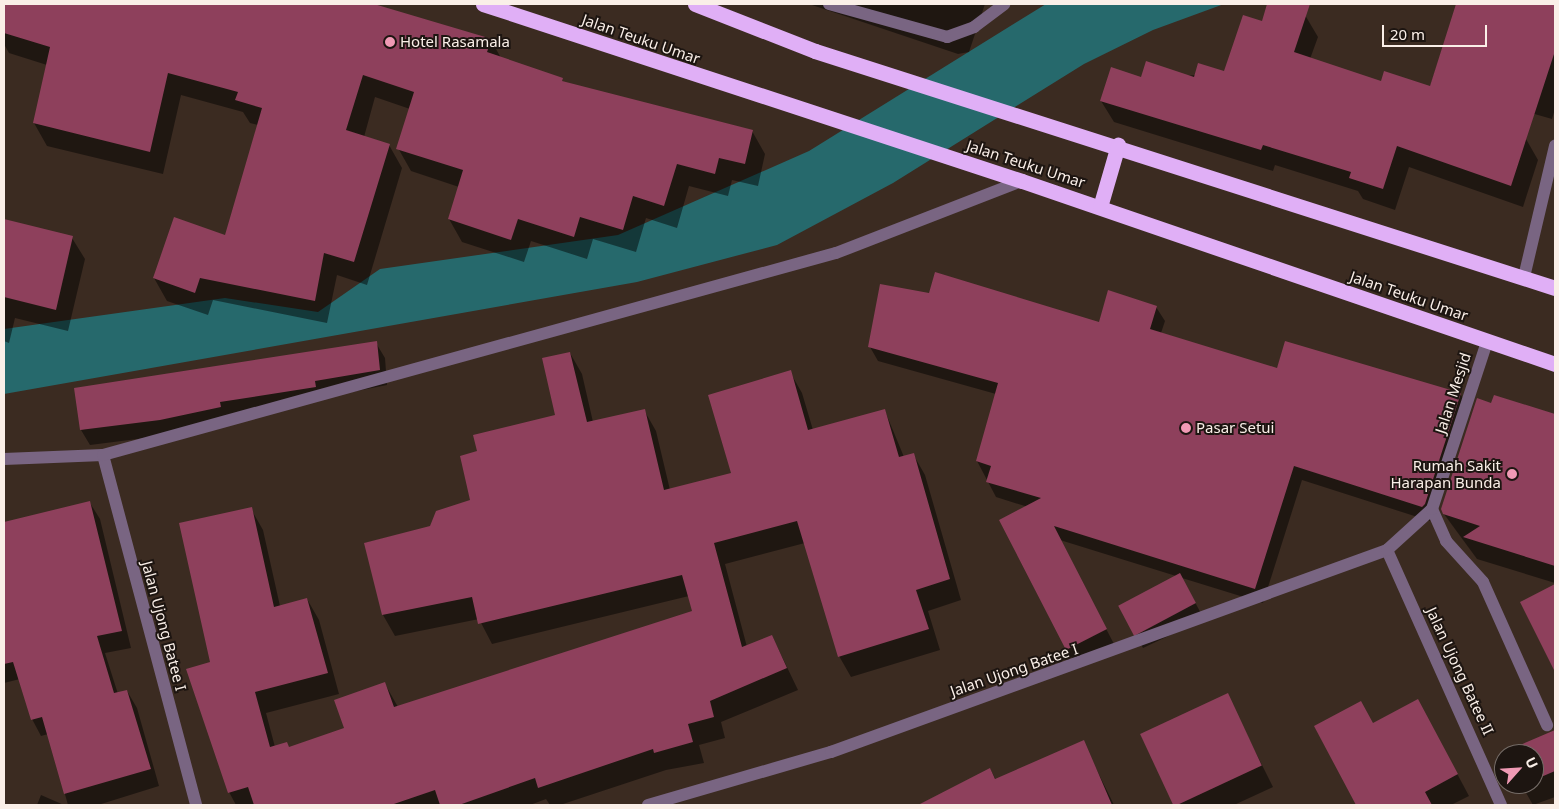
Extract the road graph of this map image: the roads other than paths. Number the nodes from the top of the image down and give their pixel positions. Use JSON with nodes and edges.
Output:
{"nodes":[{"id":1,"x":483,"y":4,"type":"edge"},
{"id":2,"x":695,"y":4,"type":"edge"},
{"id":3,"x":829,"y":4,"type":"edge"},
{"id":4,"x":1004,"y":4,"type":"edge"},
{"id":5,"x":1118,"y":145,"type":"junction"},
{"id":6,"x":1555,"y":146,"type":"edge"},
{"id":7,"x":1022,"y":180,"type":"junction"},
{"id":8,"x":1100,"y":207,"type":"junction"},
{"id":9,"x":1524,"y":277,"type":"junction"},
{"id":10,"x":1555,"y":288,"type":"edge"},
{"id":11,"x":1487,"y":342,"type":"junction"},
{"id":12,"x":1555,"y":364,"type":"edge"},
{"id":13,"x":103,"y":455,"type":"junction"},
{"id":14,"x":4,"y":459,"type":"edge"},
{"id":15,"x":1432,"y":509,"type":"junction"},
{"id":16,"x":1387,"y":550,"type":"junction"},
{"id":17,"x":1547,"y":725,"type":"dead end"},
{"id":18,"x":196,"y":805,"type":"edge"},
{"id":19,"x":648,"y":805,"type":"edge"},
{"id":20,"x":1501,"y":805,"type":"edge"}],
"edges":[{"from":1,"to":7,"type":"highway","name":"Jalan Teuku Umar"},
{"from":2,"to":5,"type":"highway"},
{"from":3,"to":4,"type":"street"},
{"from":5,"to":8,"type":"highway"},
{"from":5,"to":9,"type":"highway"},
{"from":6,"to":9,"type":"street"},
{"from":7,"to":8,"type":"highway","name":"Jalan Teuku Umar"},
{"from":7,"to":13,"type":"street"},
{"from":8,"to":11,"type":"highway","name":"Jalan Teuku Umar"},
{"from":9,"to":10,"type":"highway"},
{"from":11,"to":12,"type":"highway","name":"Jalan Teuku Umar"},
{"from":11,"to":15,"type":"street","name":"Jalan Mesjid"},
{"from":13,"to":14,"type":"street"},
{"from":13,"to":18,"type":"street","name":"Jalan Ujong Batee I"},
{"from":15,"to":16,"type":"street","name":"Jalan Mesjid"},
{"from":15,"to":17,"type":"street"},
{"from":16,"to":19,"type":"street","name":"Jalan Ujong Batee I"},
{"from":16,"to":20,"type":"street","name":"Jalan Ujong Batee II"}]}
